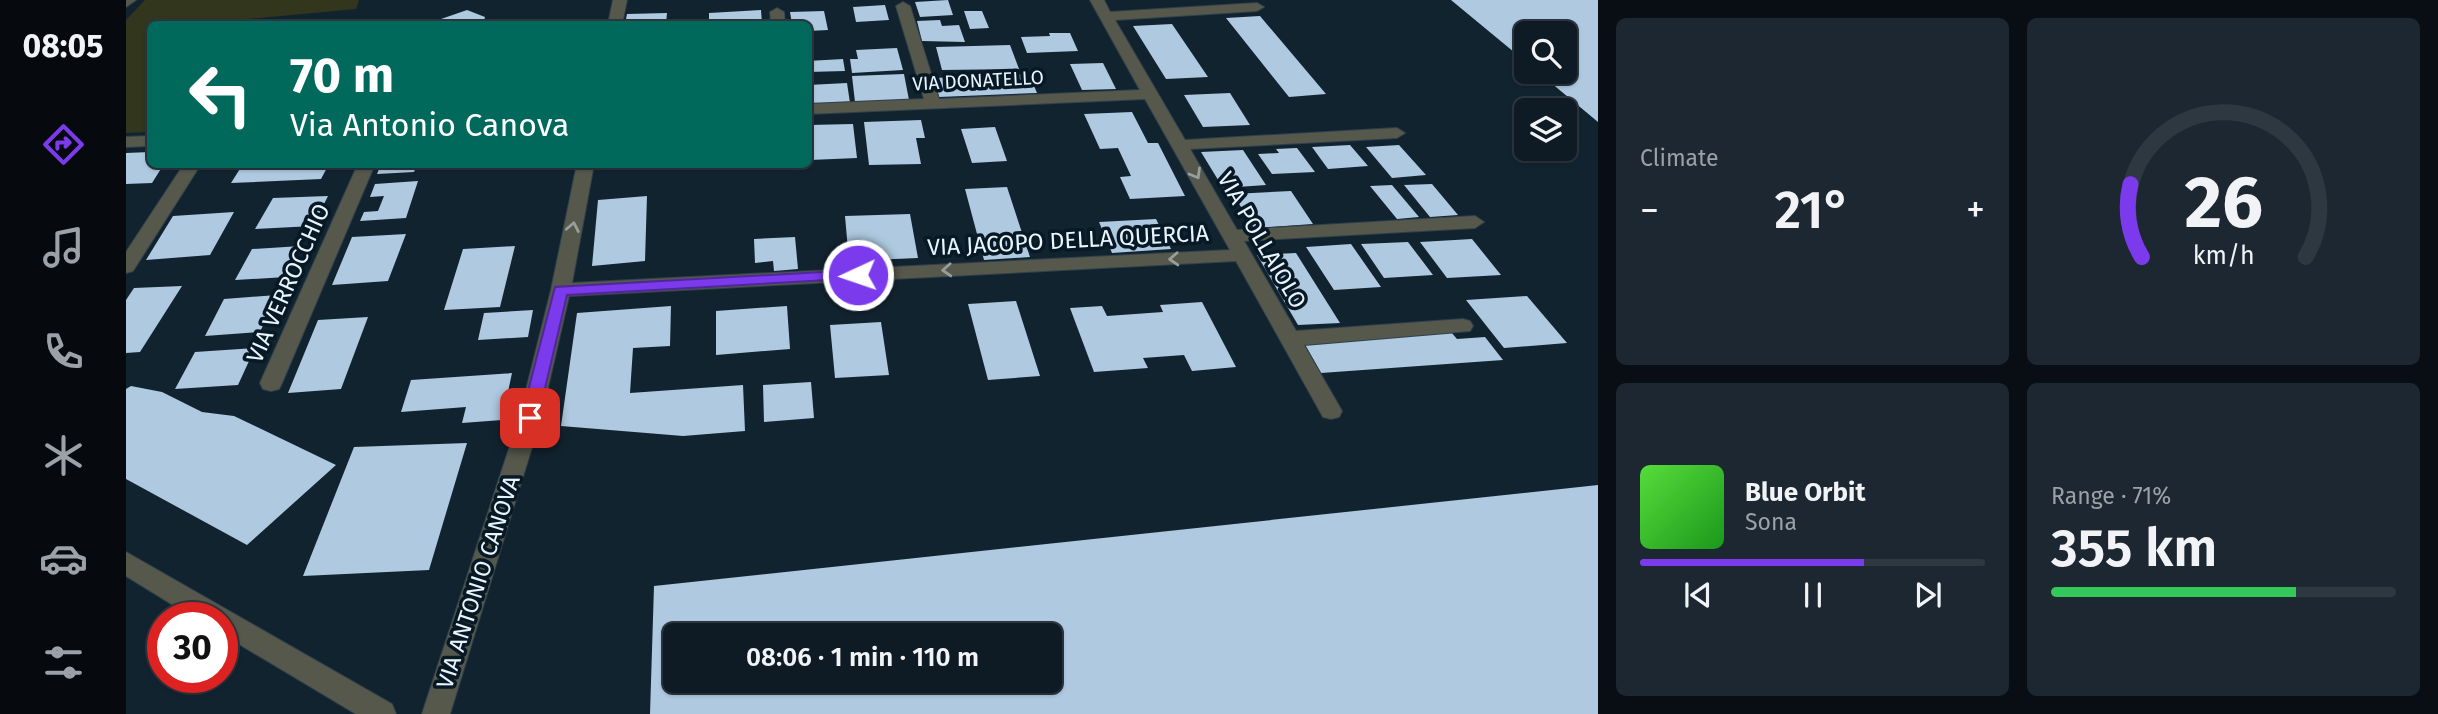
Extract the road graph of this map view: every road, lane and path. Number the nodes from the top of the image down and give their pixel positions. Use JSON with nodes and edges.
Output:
{"nodes":[{"id":1,"x":620,"y":0,"type":"edge"},
{"id":2,"x":1097,"y":0,"type":"edge"},
{"id":3,"x":902,"y":6,"type":"dead end"},
{"id":4,"x":1257,"y":7,"type":"dead end"},
{"id":5,"x":1106,"y":16,"type":"junction"},
{"id":6,"x":616,"y":21,"type":"edge"},
{"id":7,"x":1150,"y":94,"type":"junction"},
{"id":8,"x":933,"y":104,"type":"junction"},
{"id":9,"x":812,"y":109,"type":"edge"},
{"id":10,"x":1397,"y":133,"type":"dead end"},
{"id":11,"x":147,"y":141,"type":"edge"},
{"id":12,"x":126,"y":142,"type":"edge"},
{"id":13,"x":1180,"y":145,"type":"junction"},
{"id":14,"x":190,"y":168,"type":"edge"},
{"id":15,"x":365,"y":168,"type":"edge"},
{"id":16,"x":585,"y":168,"type":"edge"},
{"id":17,"x":1475,"y":222,"type":"dead end"},
{"id":18,"x":1231,"y":236,"type":"junction"},
{"id":19,"x":1242,"y":255,"type":"junction"},
{"id":20,"x":126,"y":267,"type":"edge"},
{"id":21,"x":561,"y":290,"type":"junction"},
{"id":22,"x":1463,"y":326,"type":"dead end"},
{"id":23,"x":1290,"y":339,"type":"junction"},
{"id":24,"x":271,"y":383,"type":"dead end"},
{"id":25,"x":1331,"y":411,"type":"dead end"},
{"id":26,"x":126,"y":563,"type":"edge"},
{"id":27,"x":191,"y":602,"type":"edge"},
{"id":28,"x":238,"y":630,"type":"edge"},
{"id":29,"x":382,"y":714,"type":"edge"},
{"id":30,"x":436,"y":714,"type":"edge"}],
"edges":[{"from":1,"to":6,"type":"street"},
{"from":2,"to":5,"type":"street","name":"VIA POLLAIOLO"},
{"from":3,"to":8,"type":"street"},
{"from":4,"to":5,"type":"street"},
{"from":5,"to":7,"type":"street","name":"VIA POLLAIOLO"},
{"from":7,"to":8,"type":"street","name":"VIA DONATELLO"},
{"from":7,"to":13,"type":"street","name":"VIA POLLAIOLO"},
{"from":8,"to":9,"type":"street","name":"VIA DONATELLO"},
{"from":10,"to":13,"type":"street"},
{"from":11,"to":12,"type":"street"},
{"from":13,"to":18,"type":"street","name":"VIA POLLAIOLO","one_way":true},
{"from":14,"to":20,"type":"street"},
{"from":15,"to":24,"type":"street","name":"VIA VERROCCHIO"},
{"from":21,"to":16,"type":"street","name":"VIA ANTONIO CANOVA","one_way":true},
{"from":17,"to":18,"type":"street"},
{"from":18,"to":19,"type":"street","name":"VIA POLLAIOLO"},
{"from":19,"to":21,"type":"street","name":"VIA JACOPO DELLA QUERCIA","one_way":true},
{"from":19,"to":23,"type":"street","name":"VIA POLLAIOLO"},
{"from":21,"to":30,"type":"street","name":"VIA ANTONIO CANOVA"},
{"from":22,"to":23,"type":"street"},
{"from":23,"to":25,"type":"street","name":"VIA POLLAIOLO"},
{"from":26,"to":27,"type":"street"},
{"from":28,"to":29,"type":"street"}]}
